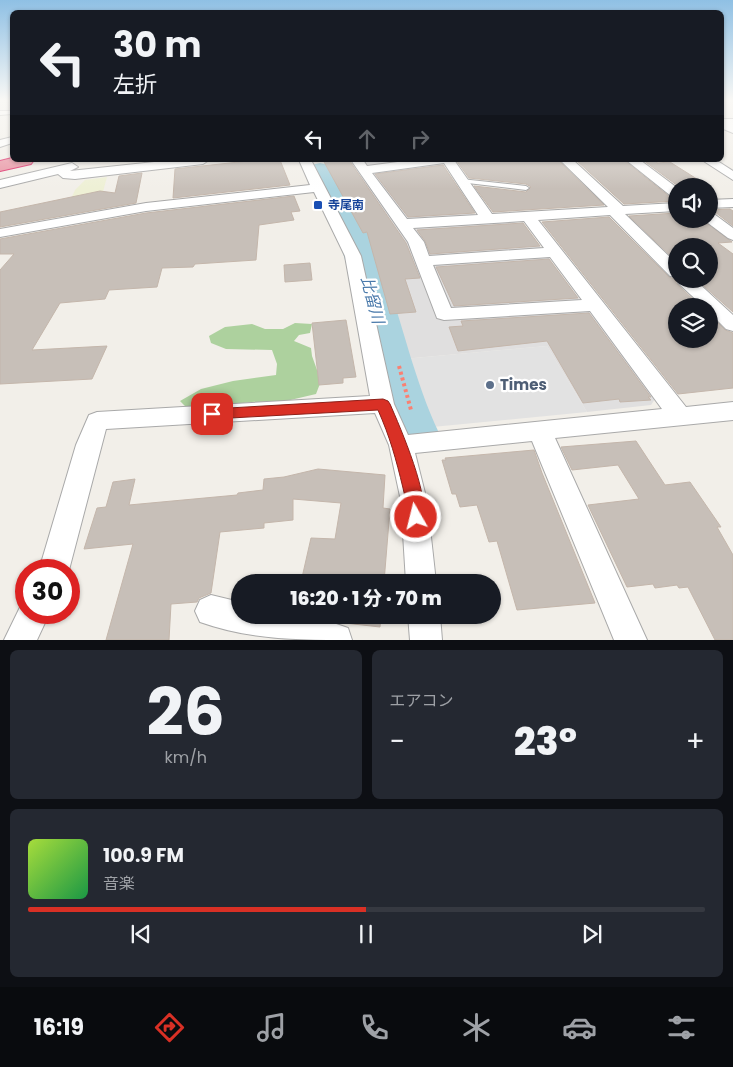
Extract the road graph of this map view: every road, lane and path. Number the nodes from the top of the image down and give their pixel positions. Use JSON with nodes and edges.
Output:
{"nodes":[{"id":1,"x":17,"y":162,"type":"edge"},
{"id":2,"x":91,"y":162,"type":"edge"},
{"id":3,"x":186,"y":162,"type":"edge"},
{"id":4,"x":306,"y":162,"type":"edge"},
{"id":5,"x":408,"y":162,"type":"edge"},
{"id":6,"x":449,"y":162,"type":"edge"},
{"id":7,"x":568,"y":162,"type":"edge"},
{"id":8,"x":635,"y":162,"type":"edge"},
{"id":9,"x":711,"y":162,"type":"edge"},
{"id":10,"x":361,"y":165,"type":"edge"},
{"id":11,"x":0,"y":166,"type":"edge"},
{"id":12,"x":61,"y":170,"type":"junction"},
{"id":13,"x":733,"y":176,"type":"edge"},
{"id":14,"x":461,"y":181,"type":"junction"},
{"id":15,"x":0,"y":184,"type":"edge"},
{"id":16,"x":668,"y":187,"type":"edge"},
{"id":17,"x":318,"y":188,"type":"junction"},
{"id":18,"x":526,"y":188,"type":"dead end"},
{"id":19,"x":733,"y":202,"type":"edge"},
{"id":20,"x":718,"y":203,"type":"edge"},
{"id":21,"x":668,"y":208,"type":"edge"},
{"id":22,"x":616,"y":211,"type":"junction"},
{"id":23,"x":528,"y":217,"type":"junction"},
{"id":24,"x":488,"y":219,"type":"junction"},
{"id":25,"x":403,"y":224,"type":"junction"},
{"id":26,"x":718,"y":224,"type":"edge"},
{"id":27,"x":0,"y":232,"type":"edge"},
{"id":28,"x":733,"y":235,"type":"edge"},
{"id":29,"x":555,"y":252,"type":"junction"},
{"id":30,"x":423,"y":261,"type":"junction"},
{"id":31,"x":668,"y":264,"type":"edge"},
{"id":32,"x":694,"y":288,"type":"edge"},
{"id":33,"x":595,"y":305,"type":"junction"},
{"id":34,"x":733,"y":325,"type":"edge"},
{"id":35,"x":383,"y":404,"type":"junction"},
{"id":36,"x":733,"y":411,"type":"edge"},
{"id":37,"x":679,"y":416,"type":"junction"},
{"id":38,"x":539,"y":430,"type":"junction"},
{"id":39,"x":400,"y":445,"type":"junction"},
{"id":40,"x":57,"y":559,"type":"edge"},
{"id":41,"x":420,"y":574,"type":"edge"},
{"id":42,"x":211,"y":611,"type":"dead end"},
{"id":43,"x":28,"y":624,"type":"edge"},
{"id":44,"x":425,"y":624,"type":"edge"},
{"id":45,"x":20,"y":640,"type":"edge"},
{"id":46,"x":336,"y":640,"type":"edge"},
{"id":47,"x":426,"y":640,"type":"edge"},
{"id":48,"x":631,"y":640,"type":"edge"}],
"edges":[{"from":1,"to":11,"type":"highway"},
{"from":2,"to":12,"type":"street"},
{"from":3,"to":12,"type":"street"},
{"from":4,"to":17,"type":"street"},
{"from":5,"to":10,"type":"street"},
{"from":6,"to":14,"type":"street"},
{"from":7,"to":22,"type":"street"},
{"from":8,"to":16,"type":"street"},
{"from":9,"to":13,"type":"street"},
{"from":10,"to":25,"type":"street"},
{"from":12,"to":15,"type":"street"},
{"from":14,"to":18,"type":"lane"},
{"from":14,"to":24,"type":"street"},
{"from":17,"to":27,"type":"street"},
{"from":17,"to":35,"type":"street"},
{"from":19,"to":20,"type":"street"},
{"from":21,"to":22,"type":"street"},
{"from":22,"to":23,"type":"street"},
{"from":22,"to":31,"type":"street"},
{"from":23,"to":24,"type":"street"},
{"from":23,"to":29,"type":"street"},
{"from":24,"to":25,"type":"street"},
{"from":25,"to":30,"type":"street"},
{"from":26,"to":28,"type":"street"},
{"from":29,"to":30,"type":"street"},
{"from":29,"to":33,"type":"street"},
{"from":30,"to":33,"type":"street"},
{"from":32,"to":34,"type":"street"},
{"from":33,"to":37,"type":"street"},
{"from":35,"to":39,"type":"street"},
{"from":35,"to":40,"type":"street"},
{"from":36,"to":37,"type":"street"},
{"from":37,"to":38,"type":"street"},
{"from":38,"to":39,"type":"street"},
{"from":38,"to":48,"type":"street"},
{"from":39,"to":41,"type":"street"},
{"from":42,"to":46,"type":"street"},
{"from":43,"to":45,"type":"street"},
{"from":44,"to":47,"type":"street"}]}
